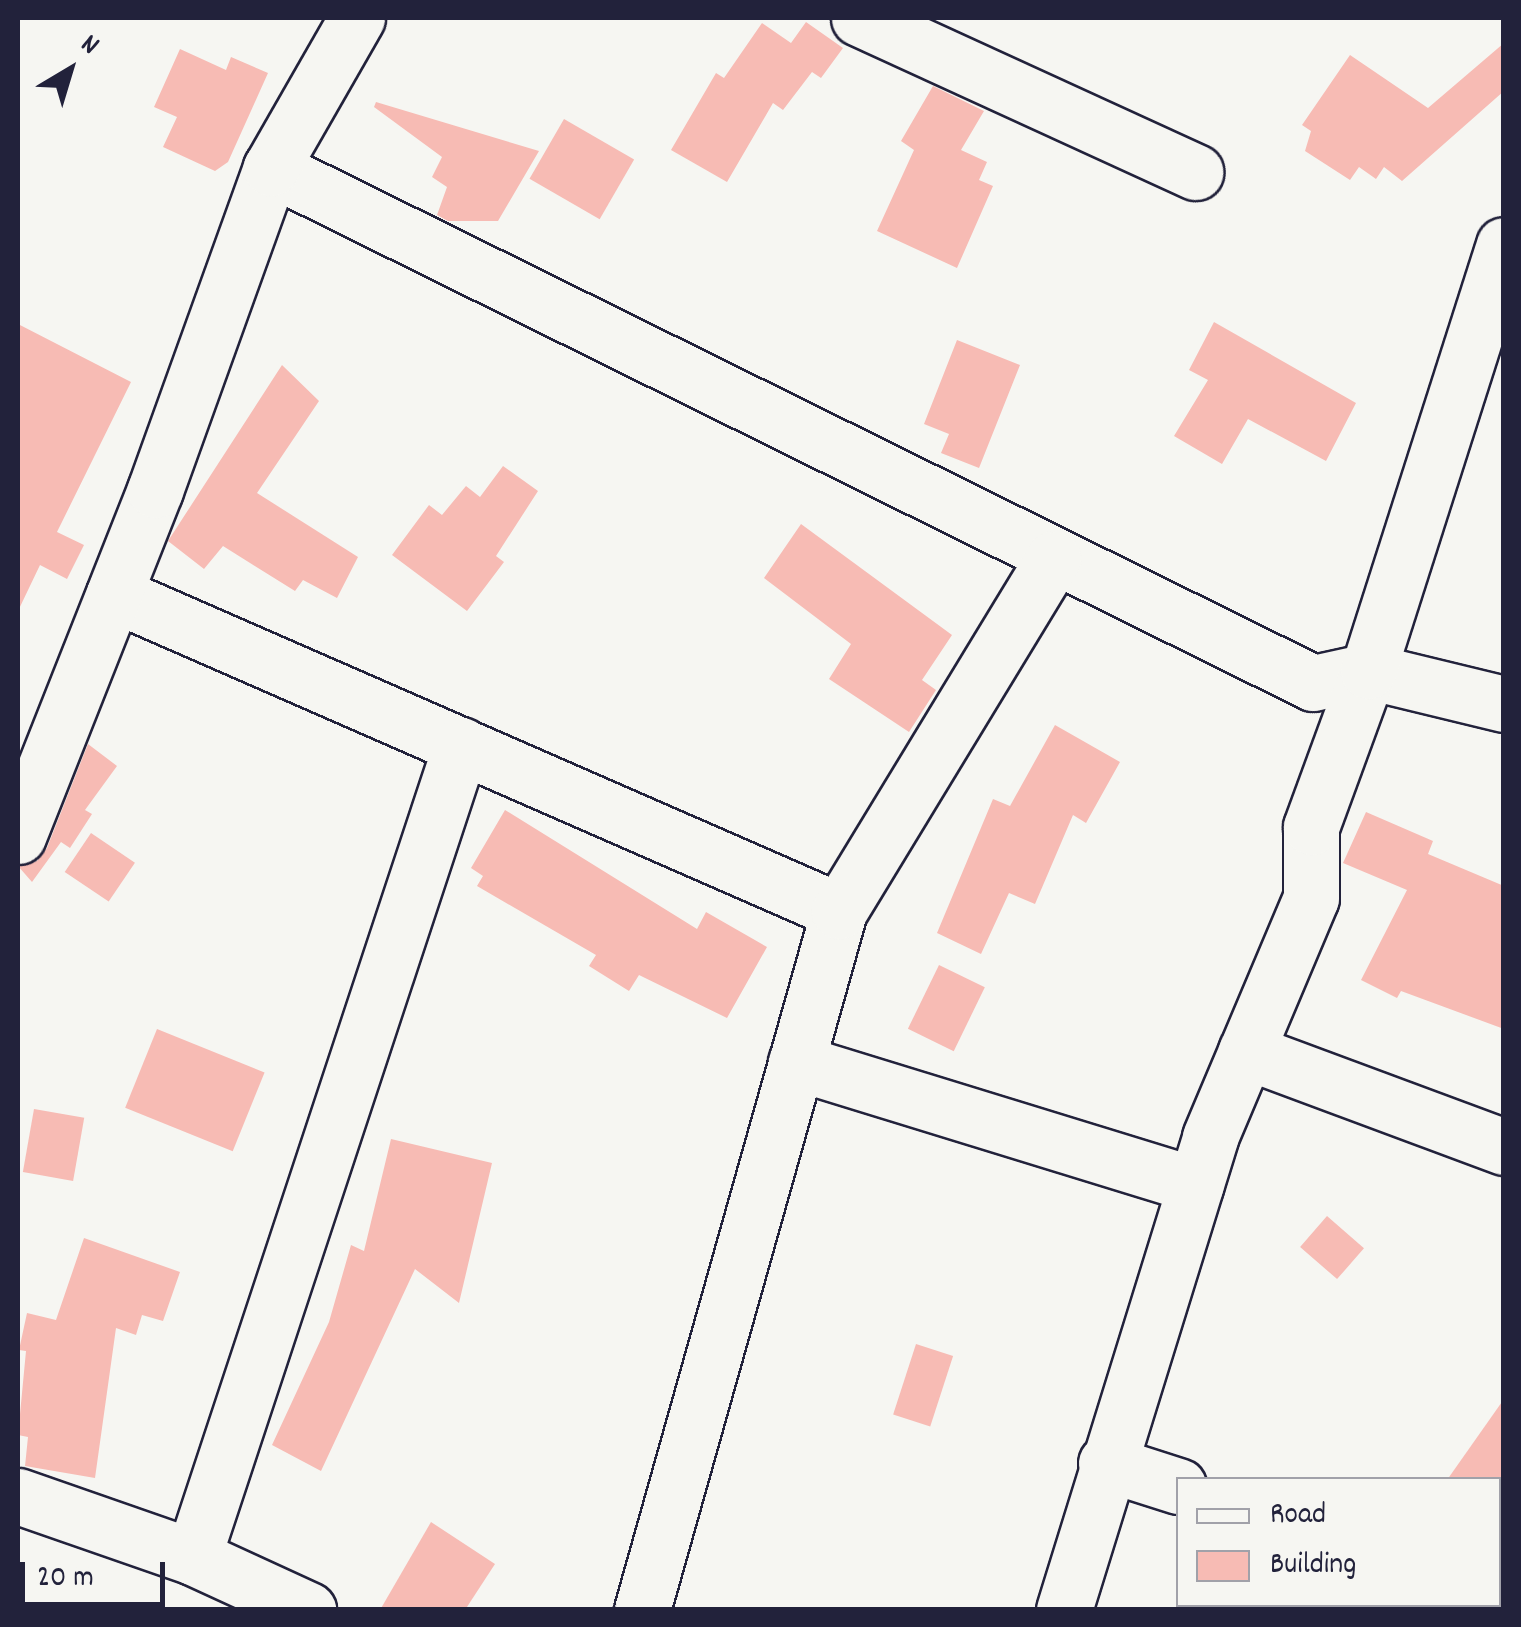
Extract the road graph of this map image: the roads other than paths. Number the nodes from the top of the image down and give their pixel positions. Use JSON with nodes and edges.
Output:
{"nodes":[{"id":1,"x":357,"y":18,"type":"edge"},
{"id":2,"x":860,"y":18,"type":"edge"},
{"id":3,"x":271,"y":168,"type":"junction"},
{"id":4,"x":1195,"y":172,"type":"dead end"},
{"id":5,"x":1504,"y":245,"type":"edge"},
{"id":6,"x":1053,"y":559,"type":"junction"},
{"id":7,"x":114,"y":594,"type":"junction"},
{"id":8,"x":1368,"y":672,"type":"junction"},
{"id":9,"x":1504,"y":704,"type":"edge"},
{"id":10,"x":461,"y":745,"type":"junction"},
{"id":11,"x":18,"y":836,"type":"edge"},
{"id":12,"x":839,"y":910,"type":"junction"},
{"id":13,"x":1246,"y":1050,"type":"junction"},
{"id":14,"x":796,"y":1062,"type":"junction"},
{"id":15,"x":1504,"y":1147,"type":"edge"},
{"id":16,"x":1195,"y":1186,"type":"junction"},
{"id":17,"x":1106,"y":1463,"type":"junction"},
{"id":18,"x":1176,"y":1485,"type":"edge"},
{"id":19,"x":18,"y":1496,"type":"edge"},
{"id":20,"x":193,"y":1557,"type":"junction"},
{"id":21,"x":308,"y":1610,"type":"edge"},
{"id":22,"x":642,"y":1610,"type":"edge"},
{"id":23,"x":1064,"y":1610,"type":"edge"}],
"edges":[{"from":1,"to":3,"type":"street"},
{"from":2,"to":4,"type":"street"},
{"from":3,"to":6,"type":"street"},
{"from":3,"to":7,"type":"street"},
{"from":5,"to":8,"type":"street"},
{"from":6,"to":8,"type":"street"},
{"from":6,"to":12,"type":"street"},
{"from":7,"to":10,"type":"street"},
{"from":7,"to":11,"type":"street"},
{"from":8,"to":9,"type":"street"},
{"from":8,"to":13,"type":"street"},
{"from":10,"to":12,"type":"street"},
{"from":10,"to":20,"type":"street"},
{"from":12,"to":14,"type":"street"},
{"from":13,"to":15,"type":"street"},
{"from":13,"to":16,"type":"street"},
{"from":14,"to":16,"type":"street"},
{"from":14,"to":22,"type":"street"},
{"from":16,"to":17,"type":"street"},
{"from":17,"to":18,"type":"street"},
{"from":17,"to":23,"type":"street"},
{"from":19,"to":20,"type":"street"},
{"from":20,"to":21,"type":"street"}]}
